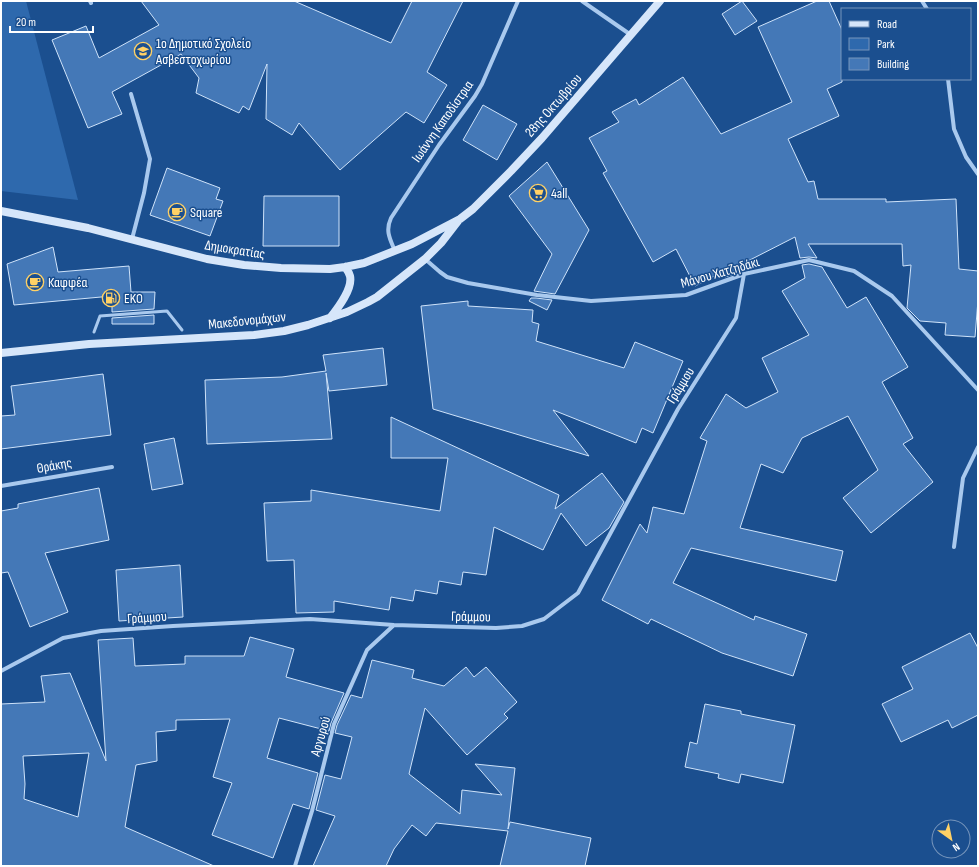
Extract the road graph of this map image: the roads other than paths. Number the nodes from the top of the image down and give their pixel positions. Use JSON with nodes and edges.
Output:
{"nodes":[{"id":1,"x":518,"y":1,"type":"edge"},
{"id":2,"x":582,"y":1,"type":"edge"},
{"id":3,"x":660,"y":1,"type":"edge"},
{"id":4,"x":631,"y":35,"type":"junction"},
{"id":5,"x":948,"y":80,"type":"edge"},
{"id":6,"x":131,"y":94,"type":"dead end"},
{"id":7,"x":978,"y":174,"type":"edge"},
{"id":8,"x":1,"y":211,"type":"edge"},
{"id":9,"x":460,"y":219,"type":"junction"},
{"id":10,"x":132,"y":240,"type":"junction"},
{"id":11,"x":395,"y":251,"type":"junction"},
{"id":12,"x":425,"y":259,"type":"junction"},
{"id":13,"x":345,"y":268,"type":"junction"},
{"id":14,"x":744,"y":274,"type":"junction"},
{"id":15,"x":330,"y":318,"type":"junction"},
{"id":16,"x":182,"y":330,"type":"dead end"},
{"id":17,"x":94,"y":332,"type":"dead end"},
{"id":18,"x":1,"y":353,"type":"edge"},
{"id":19,"x":978,"y":390,"type":"edge"},
{"id":20,"x":978,"y":447,"type":"edge"},
{"id":21,"x":112,"y":467,"type":"dead end"},
{"id":22,"x":1,"y":486,"type":"edge"},
{"id":23,"x":954,"y":547,"type":"dead end"},
{"id":24,"x":394,"y":625,"type":"junction"},
{"id":25,"x":1,"y":671,"type":"edge"},
{"id":26,"x":294,"y":866,"type":"edge"}],
"edges":[{"from":1,"to":11,"type":"street","name":"Ιωάννη Καποδίστρια"},
{"from":2,"to":4,"type":"street"},
{"from":3,"to":4,"type":"main road","name":"28ης Οκτωβρίου"},
{"from":4,"to":9,"type":"main road","name":"28ης Οκτωβρίου"},
{"from":5,"to":7,"type":"street"},
{"from":6,"to":10,"type":"street"},
{"from":8,"to":10,"type":"main road","name":"Δημοκρατίας"},
{"from":9,"to":11,"type":"main road","name":"Δημοκρατίας"},
{"from":9,"to":12,"type":"main road","name":"Μακεδονομάχων"},
{"from":10,"to":13,"type":"main road","name":"Δημοκρατίας"},
{"from":11,"to":13,"type":"main road","name":"Δημοκρατίας"},
{"from":12,"to":14,"type":"street","name":"Μάνου Χατζηδάκι"},
{"from":12,"to":15,"type":"main road","name":"Μακεδονομάχων"},
{"from":13,"to":15,"type":"main road"},
{"from":14,"to":19,"type":"street","name":"Μάνου Χατζηδάκι"},
{"from":14,"to":24,"type":"street","name":"Γράμμου"},
{"from":15,"to":18,"type":"main road","name":"Μακεδονομάχων"},
{"from":16,"to":17,"type":"lane"},
{"from":20,"to":23,"type":"street"},
{"from":21,"to":22,"type":"street","name":"Θράκης"},
{"from":24,"to":25,"type":"street","name":"Γράμμου"},
{"from":24,"to":26,"type":"street","name":"Αργυρού"}]}
